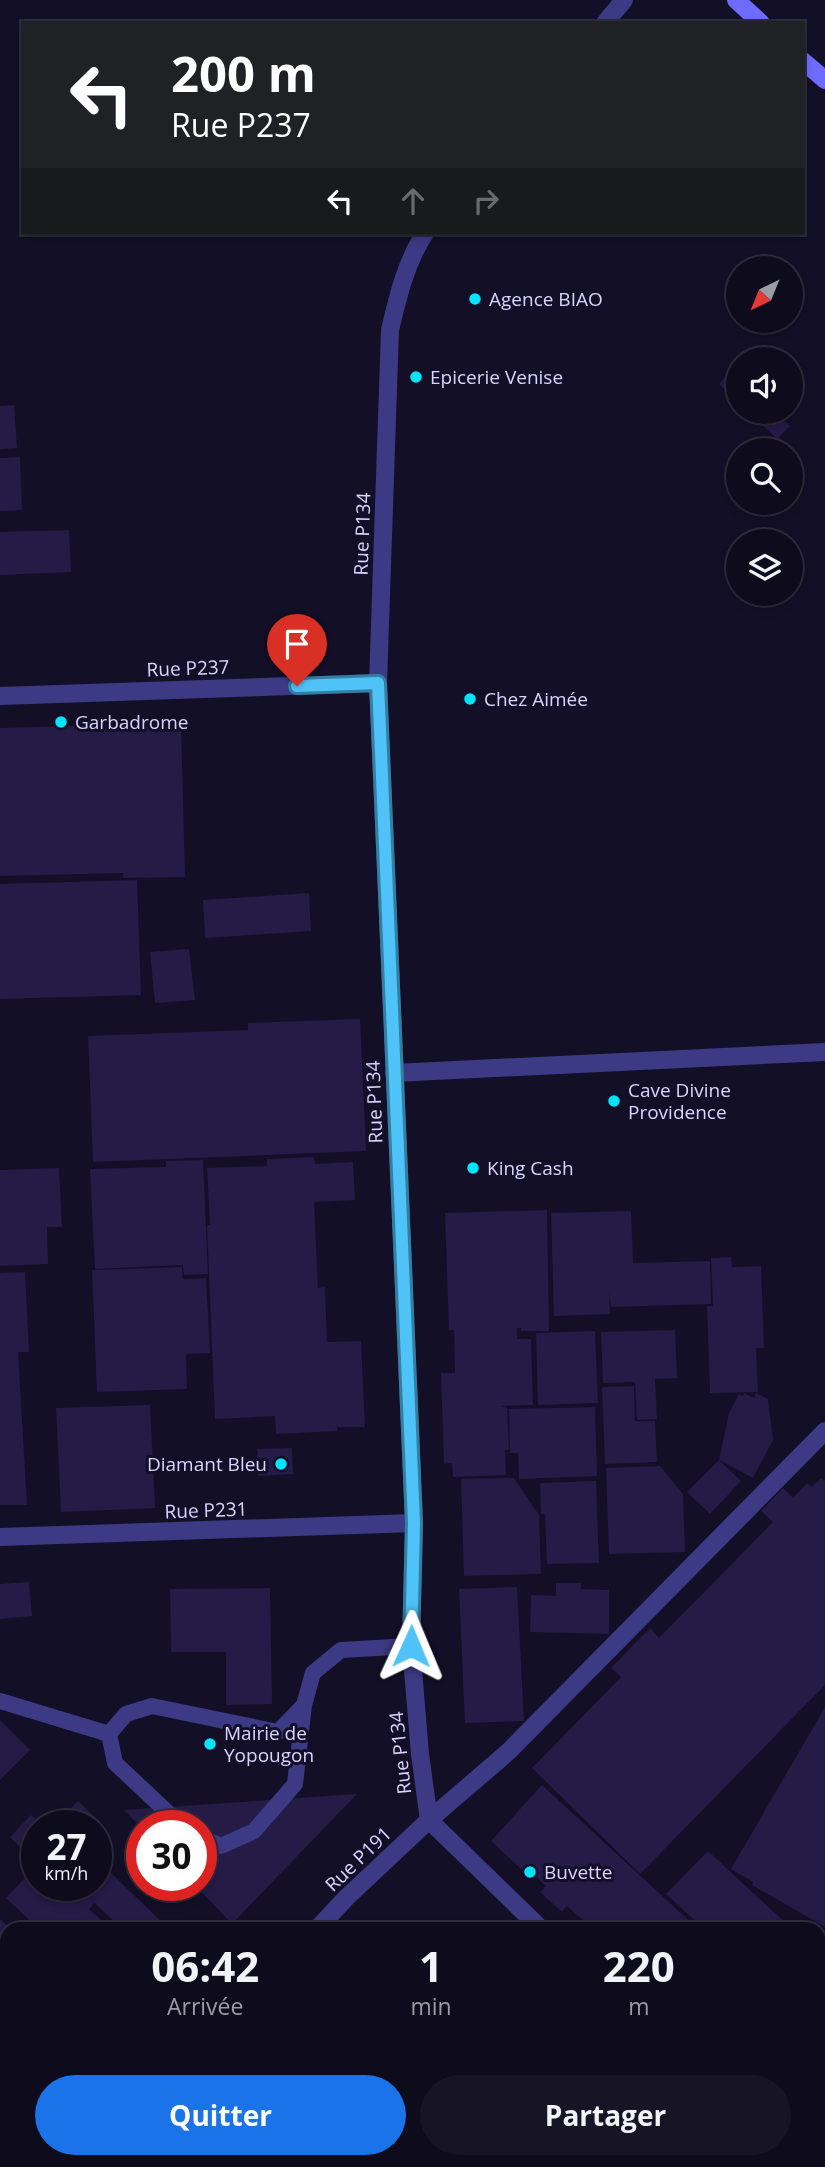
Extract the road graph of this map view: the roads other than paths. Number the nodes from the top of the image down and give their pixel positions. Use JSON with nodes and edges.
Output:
{"nodes":[{"id":1,"x":624,"y":0,"type":"edge"},
{"id":2,"x":736,"y":0,"type":"edge"},
{"id":3,"x":607,"y":21,"type":"edge"},
{"id":4,"x":759,"y":21,"type":"edge"},
{"id":5,"x":805,"y":63,"type":"edge"},
{"id":6,"x":825,"y":80,"type":"edge"},
{"id":7,"x":424,"y":235,"type":"edge"},
{"id":8,"x":378,"y":683,"type":"junction"},
{"id":9,"x":0,"y":696,"type":"edge"},
{"id":10,"x":825,"y":1052,"type":"edge"},
{"id":11,"x":394,"y":1073,"type":"junction"},
{"id":12,"x":825,"y":1431,"type":"edge"},
{"id":13,"x":414,"y":1523,"type":"junction"},
{"id":14,"x":0,"y":1537,"type":"edge"},
{"id":15,"x":411,"y":1646,"type":"junction"},
{"id":16,"x":0,"y":1701,"type":"edge"},
{"id":17,"x":304,"y":1705,"type":"junction"},
{"id":18,"x":109,"y":1734,"type":"junction"},
{"id":19,"x":165,"y":1810,"type":"edge"},
{"id":20,"x":429,"y":1820,"type":"junction"},
{"id":21,"x":217,"y":1844,"type":"edge"},
{"id":22,"x":324,"y":1922,"type":"edge"},
{"id":23,"x":534,"y":1922,"type":"edge"}],
"edges":[{"from":1,"to":3,"type":"street"},
{"from":2,"to":4,"type":"street"},
{"from":5,"to":6,"type":"street"},
{"from":7,"to":8,"type":"street","name":"Rue P134"},
{"from":8,"to":9,"type":"street","name":"Rue P237"},
{"from":8,"to":11,"type":"street","name":"Rue P134"},
{"from":10,"to":11,"type":"street"},
{"from":11,"to":13,"type":"street","name":"Rue P134"},
{"from":12,"to":20,"type":"street","name":"Rue P191"},
{"from":13,"to":14,"type":"street","name":"Rue P231"},
{"from":13,"to":15,"type":"street","name":"Rue P134"},
{"from":15,"to":17,"type":"lane"},
{"from":15,"to":20,"type":"street","name":"Rue P134"},
{"from":16,"to":18,"type":"lane"},
{"from":17,"to":18,"type":"lane"},
{"from":17,"to":21,"type":"lane"},
{"from":18,"to":19,"type":"lane"},
{"from":20,"to":22,"type":"street","name":"Rue P191"},
{"from":20,"to":23,"type":"street"}]}
